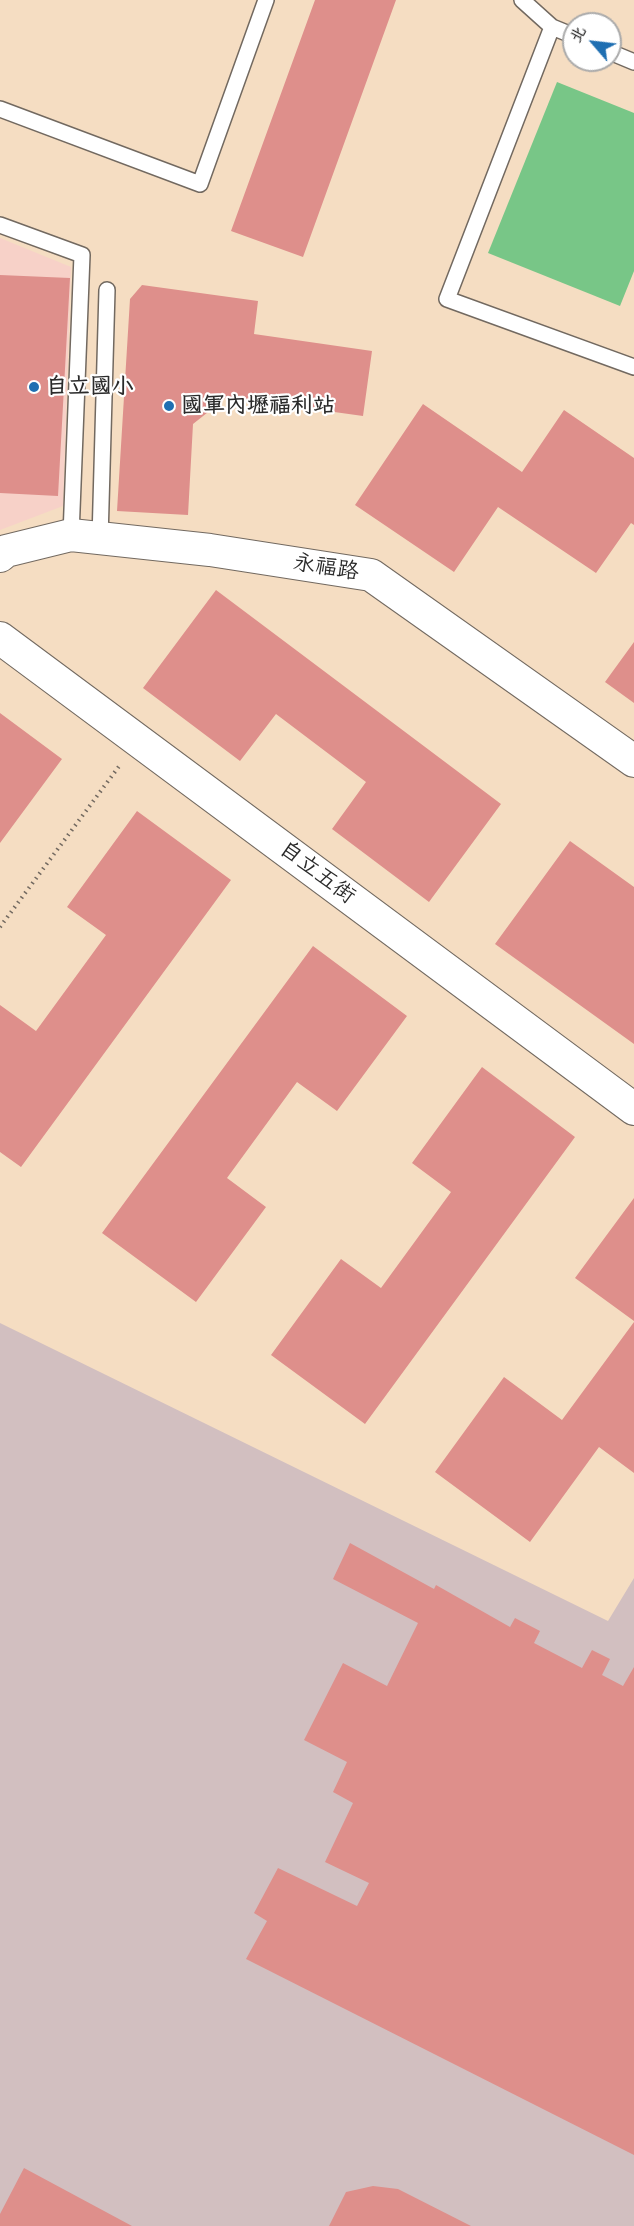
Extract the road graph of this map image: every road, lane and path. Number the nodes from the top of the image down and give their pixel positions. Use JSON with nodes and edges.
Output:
{"nodes":[{"id":1,"x":266,"y":0,"type":"edge"},
{"id":2,"x":522,"y":0,"type":"edge"},
{"id":3,"x":552,"y":27,"type":"junction"},
{"id":4,"x":562,"y":31,"type":"edge"},
{"id":5,"x":0,"y":109,"type":"edge"},
{"id":6,"x":0,"y":225,"type":"edge"},
{"id":7,"x":107,"y":290,"type":"dead end"},
{"id":8,"x":634,"y":367,"type":"edge"},
{"id":9,"x":86,"y":537,"type":"junction"},
{"id":10,"x":0,"y":556,"type":"edge"},
{"id":11,"x":0,"y":638,"type":"edge"},
{"id":12,"x":138,"y":741,"type":"junction"},
{"id":13,"x":634,"y":761,"type":"edge"},
{"id":14,"x":0,"y":927,"type":"edge"},
{"id":15,"x":634,"y":1109,"type":"edge"}],
"edges":[{"from":1,"to":5,"type":"lane"},
{"from":2,"to":3,"type":"lane"},
{"from":3,"to":4,"type":"lane"},
{"from":3,"to":8,"type":"lane"},
{"from":6,"to":9,"type":"lane"},
{"from":7,"to":9,"type":"lane"},
{"from":9,"to":10,"type":"street","name":"永福路"},
{"from":9,"to":13,"type":"street","name":"永福路"},
{"from":11,"to":12,"type":"street","name":"自立五街"},
{"from":12,"to":14,"type":"path"},
{"from":12,"to":15,"type":"street","name":"自立五街"}]}
